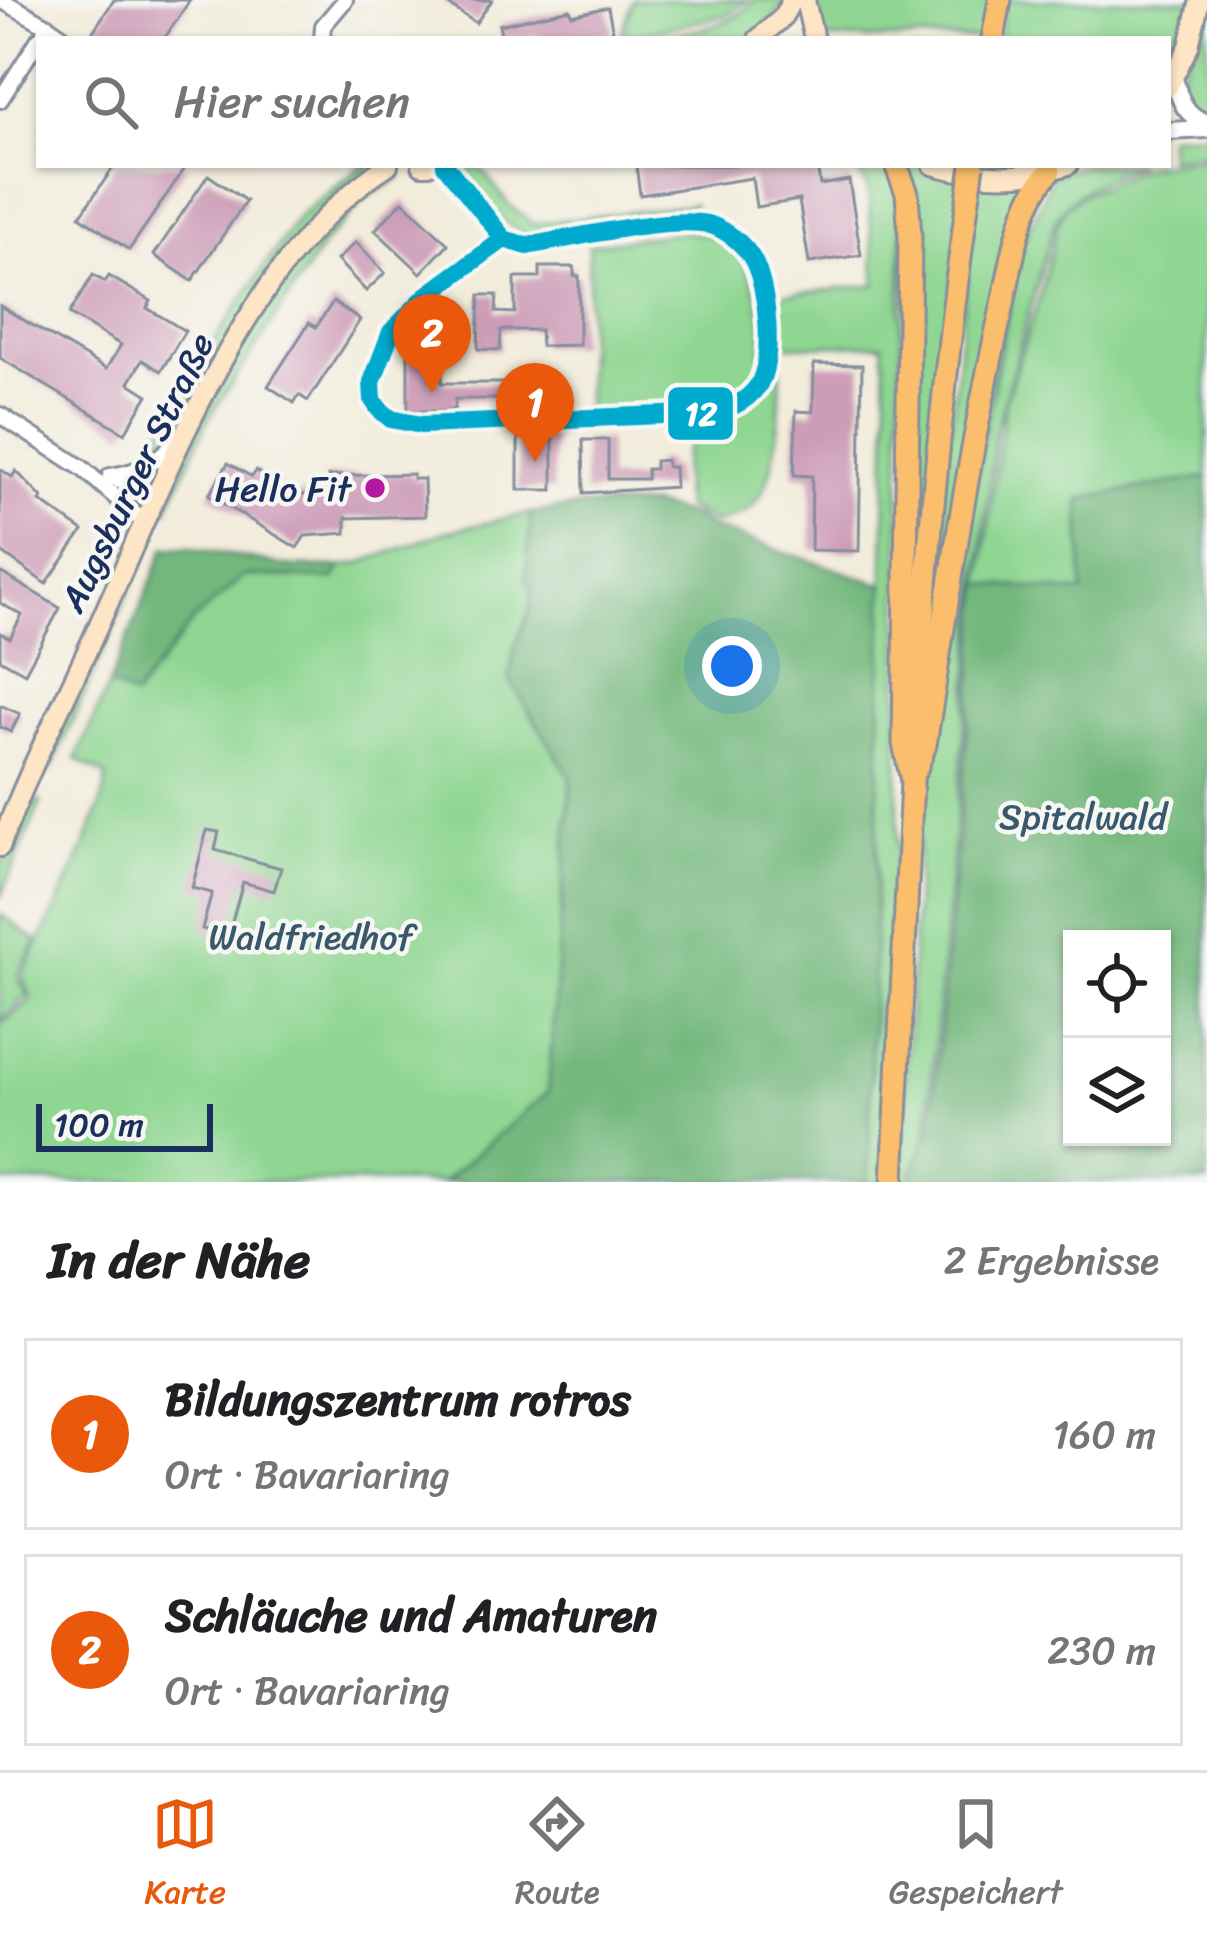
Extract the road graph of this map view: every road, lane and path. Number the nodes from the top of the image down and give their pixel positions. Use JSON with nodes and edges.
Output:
{"nodes":[{"id":1,"x":1,"y":0,"type":"edge"},
{"id":2,"x":345,"y":0,"type":"edge"},
{"id":3,"x":792,"y":0,"type":"edge"},
{"id":4,"x":806,"y":0,"type":"edge"},
{"id":5,"x":1000,"y":0,"type":"edge"},
{"id":6,"x":1200,"y":0,"type":"edge"},
{"id":7,"x":42,"y":35,"type":"edge"},
{"id":8,"x":322,"y":36,"type":"edge"},
{"id":9,"x":761,"y":36,"type":"edge"},
{"id":10,"x":813,"y":36,"type":"edge"},
{"id":11,"x":994,"y":36,"type":"edge"},
{"id":12,"x":36,"y":44,"type":"edge"},
{"id":13,"x":1171,"y":83,"type":"edge"},
{"id":14,"x":0,"y":100,"type":"edge"},
{"id":15,"x":1207,"y":126,"type":"edge"},
{"id":16,"x":1171,"y":131,"type":"edge"},
{"id":17,"x":383,"y":168,"type":"edge"},
{"id":18,"x":448,"y":168,"type":"edge"},
{"id":19,"x":897,"y":168,"type":"edge"},
{"id":20,"x":946,"y":168,"type":"edge"},
{"id":21,"x":973,"y":168,"type":"edge"},
{"id":22,"x":1059,"y":168,"type":"edge"},
{"id":23,"x":504,"y":239,"type":"junction"},
{"id":24,"x":0,"y":415,"type":"edge"},
{"id":25,"x":195,"y":416,"type":"junction"},
{"id":26,"x":82,"y":468,"type":"junction"},
{"id":27,"x":111,"y":476,"type":"junction"},
{"id":28,"x":155,"y":501,"type":"junction"},
{"id":29,"x":145,"y":523,"type":"junction"},
{"id":30,"x":912,"y":781,"type":"junction"},
{"id":31,"x":0,"y":848,"type":"edge"},
{"id":32,"x":893,"y":1182,"type":"edge"}],
"edges":[{"from":1,"to":7,"type":"street"},
{"from":2,"to":8,"type":"street"},
{"from":3,"to":9,"type":"main road"},
{"from":4,"to":10,"type":"main road"},
{"from":5,"to":11,"type":"main road"},
{"from":6,"to":13,"type":"main road"},
{"from":12,"to":14,"type":"street"},
{"from":13,"to":15,"type":"street"},
{"from":15,"to":16,"type":"street"},
{"from":17,"to":25,"type":"main road","name":"Augsburger Straße"},
{"from":18,"to":23,"type":"street"},
{"from":19,"to":30,"type":"main road"},
{"from":20,"to":22,"type":"main road"},
{"from":21,"to":30,"type":"main road","bridge":true},
{"from":22,"to":30,"type":"main road"},
{"from":23,"to":23,"type":"street"},
{"from":24,"to":26,"type":"street"},
{"from":25,"to":27,"type":"street"},
{"from":25,"to":28,"type":"main road","name":"Augsburger Straße"},
{"from":26,"to":27,"type":"street"},
{"from":26,"to":29,"type":"street"},
{"from":27,"to":28,"type":"street"},
{"from":28,"to":29,"type":"main road","name":"Augsburger Straße"},
{"from":29,"to":31,"type":"main road","name":"Augsburger Straße"},
{"from":30,"to":32,"type":"main road"}]}
